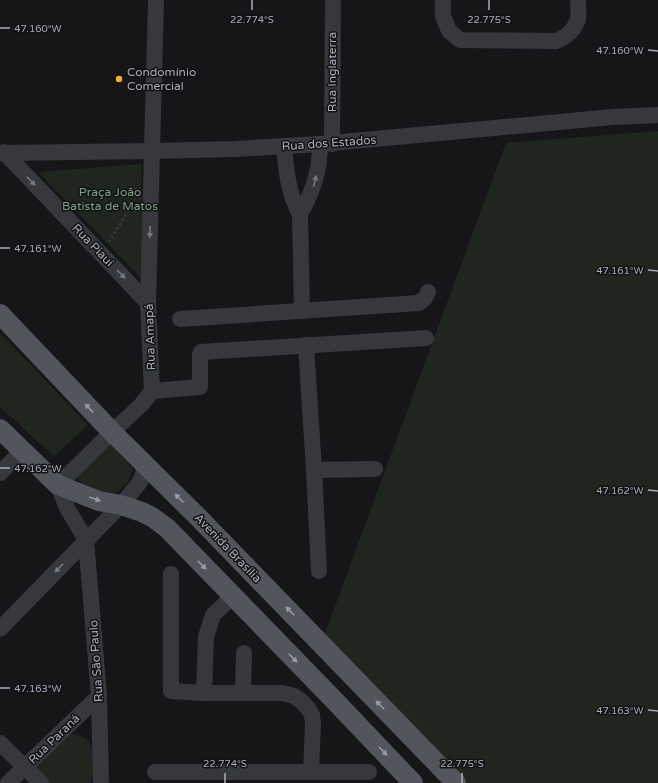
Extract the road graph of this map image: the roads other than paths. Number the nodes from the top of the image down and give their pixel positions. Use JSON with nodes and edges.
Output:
{"nodes":[{"id":1,"x":156,"y":0,"type":"edge"},
{"id":2,"x":332,"y":0,"type":"edge"},
{"id":3,"x":443,"y":0,"type":"edge"},
{"id":4,"x":578,"y":0,"type":"edge"},
{"id":5,"x":658,"y":115,"type":"edge"},
{"id":6,"x":326,"y":144,"type":"junction"},
{"id":7,"x":284,"y":146,"type":"junction"},
{"id":8,"x":152,"y":151,"type":"junction"},
{"id":9,"x":2,"y":152,"type":"edge"},
{"id":10,"x":300,"y":214,"type":"junction"},
{"id":11,"x":428,"y":292,"type":"dead end"},
{"id":12,"x":148,"y":303,"type":"junction"},
{"id":13,"x":302,"y":311,"type":"junction"},
{"id":14,"x":0,"y":314,"type":"edge"},
{"id":15,"x":180,"y":319,"type":"dead end"},
{"id":16,"x":426,"y":338,"type":"dead end"},
{"id":17,"x":306,"y":345,"type":"junction"},
{"id":18,"x":152,"y":391,"type":"junction"},
{"id":19,"x":0,"y":429,"type":"edge"},
{"id":20,"x":112,"y":432,"type":"junction"},
{"id":21,"x":22,"y":451,"type":"junction"},
{"id":22,"x":146,"y":465,"type":"junction"},
{"id":23,"x":374,"y":469,"type":"dead end"},
{"id":24,"x":314,"y":470,"type":"junction"},
{"id":25,"x":0,"y":473,"type":"edge"},
{"id":26,"x":58,"y":485,"type":"junction"},
{"id":27,"x":121,"y":505,"type":"junction"},
{"id":28,"x":86,"y":540,"type":"junction"},
{"id":29,"x":319,"y":571,"type":"dead end"},
{"id":30,"x":171,"y":574,"type":"dead end"},
{"id":31,"x":233,"y":596,"type":"junction"},
{"id":32,"x":0,"y":629,"type":"edge"},
{"id":33,"x":244,"y":653,"type":"dead end"},
{"id":34,"x":204,"y":693,"type":"junction"},
{"id":35,"x":243,"y":693,"type":"junction"},
{"id":36,"x":100,"y":696,"type":"junction"},
{"id":37,"x":0,"y":743,"type":"edge"},
{"id":38,"x":25,"y":767,"type":"junction"},
{"id":39,"x":155,"y":772,"type":"dead end"},
{"id":40,"x":311,"y":772,"type":"junction"},
{"id":41,"x":369,"y":772,"type":"dead end"},
{"id":42,"x":8,"y":783,"type":"edge"},
{"id":43,"x":42,"y":783,"type":"edge"},
{"id":44,"x":101,"y":783,"type":"edge"},
{"id":45,"x":413,"y":783,"type":"edge"},
{"id":46,"x":456,"y":783,"type":"edge"}],
"edges":[{"from":1,"to":8,"type":"street","name":"Rua Amapá"},
{"from":2,"to":6,"type":"street","name":"Rua Inglaterra"},
{"from":3,"to":4,"type":"street"},
{"from":5,"to":6,"type":"street","name":"Rua dos Estados"},
{"from":6,"to":7,"type":"street","name":"Rua dos Estados"},
{"from":10,"to":6,"type":"street","name":"Rua Inglaterra","one_way":true},
{"from":7,"to":8,"type":"street","name":"Rua dos Estados"},
{"from":7,"to":10,"type":"street"},
{"from":8,"to":9,"type":"street","name":"Rua dos Estados"},
{"from":8,"to":12,"type":"street","name":"Rua Amapá","one_way":true},
{"from":9,"to":12,"type":"street","name":"Rua Piauí","one_way":true},
{"from":10,"to":13,"type":"street"},
{"from":11,"to":13,"type":"street"},
{"from":12,"to":18,"type":"street","name":"Rua Amapá"},
{"from":13,"to":15,"type":"street"},
{"from":20,"to":14,"type":"main road","name":"Avenida Brasília","one_way":true},
{"from":16,"to":17,"type":"street"},
{"from":17,"to":18,"type":"street"},
{"from":17,"to":24,"type":"street"},
{"from":18,"to":20,"type":"street"},
{"from":19,"to":21,"type":"main road","name":"Rua São Paulo"},
{"from":20,"to":22,"type":"main road","name":"Avenida Brasília"},
{"from":20,"to":26,"type":"street"},
{"from":21,"to":25,"type":"street"},
{"from":21,"to":26,"type":"main road","name":"Rua São Paulo"},
{"from":22,"to":27,"type":"street"},
{"from":46,"to":22,"type":"main road","name":"Avenida Brasília","one_way":true},
{"from":23,"to":24,"type":"street"},
{"from":24,"to":29,"type":"street"},
{"from":26,"to":27,"type":"main road","one_way":true},
{"from":26,"to":28,"type":"street","name":"Rua São Paulo"},
{"from":27,"to":28,"type":"street"},
{"from":27,"to":31,"type":"main road","one_way":true},
{"from":28,"to":32,"type":"street","one_way":true},
{"from":28,"to":36,"type":"street","name":"Rua São Paulo"},
{"from":30,"to":34,"type":"street"},
{"from":31,"to":34,"type":"street"},
{"from":31,"to":45,"type":"main road","one_way":true},
{"from":33,"to":35,"type":"street"},
{"from":34,"to":35,"type":"street"},
{"from":35,"to":40,"type":"street"},
{"from":36,"to":38,"type":"street","name":"Rua Paraná"},
{"from":36,"to":44,"type":"street","name":"Rua São Paulo"},
{"from":37,"to":38,"type":"street"},
{"from":38,"to":42,"type":"street","name":"Rua Paraná"},
{"from":38,"to":43,"type":"street"},
{"from":39,"to":40,"type":"street"},
{"from":40,"to":41,"type":"street"}]}
